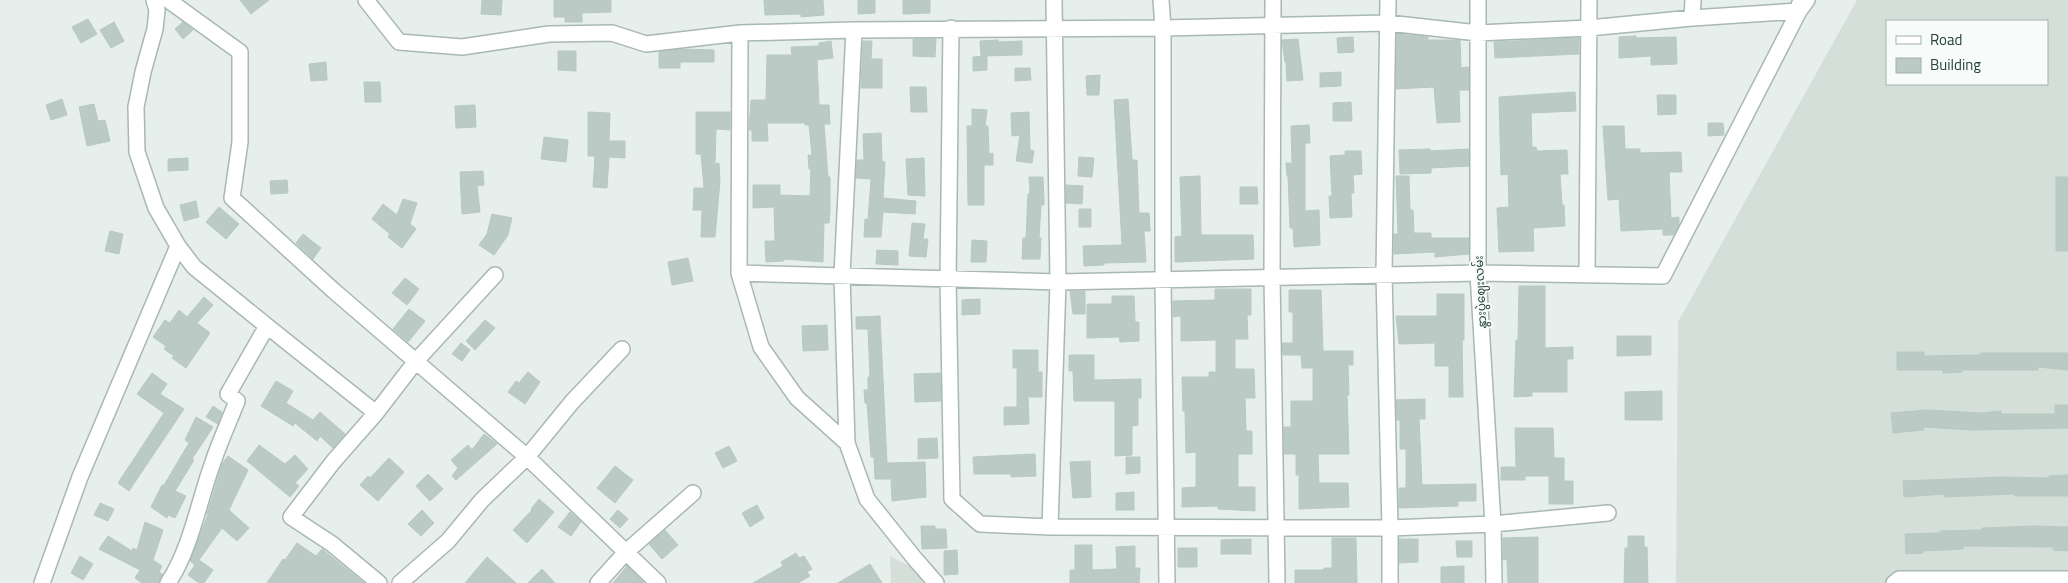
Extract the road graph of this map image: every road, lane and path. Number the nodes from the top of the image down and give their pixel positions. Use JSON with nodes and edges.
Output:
{"nodes":[{"id":1,"x":154,"y":0,"type":"edge"},
{"id":2,"x":168,"y":0,"type":"edge"},
{"id":3,"x":366,"y":0,"type":"edge"},
{"id":4,"x":1054,"y":0,"type":"edge"},
{"id":5,"x":1161,"y":0,"type":"edge"},
{"id":6,"x":1273,"y":0,"type":"edge"},
{"id":7,"x":1388,"y":0,"type":"edge"},
{"id":8,"x":1478,"y":0,"type":"edge"},
{"id":9,"x":1589,"y":0,"type":"edge"},
{"id":10,"x":1693,"y":0,"type":"edge"},
{"id":11,"x":1801,"y":4,"type":"edge"},
{"id":12,"x":1692,"y":18,"type":"junction"},
{"id":13,"x":1388,"y":23,"type":"junction"},
{"id":14,"x":1273,"y":24,"type":"junction"},
{"id":15,"x":951,"y":28,"type":"junction"},
{"id":16,"x":1054,"y":28,"type":"junction"},
{"id":17,"x":1163,"y":28,"type":"junction"},
{"id":18,"x":1589,"y":28,"type":"junction"},
{"id":19,"x":854,"y":30,"type":"junction"},
{"id":20,"x":740,"y":33,"type":"junction"},
{"id":21,"x":1478,"y":33,"type":"junction"},
{"id":22,"x":178,"y":246,"type":"junction"},
{"id":23,"x":1478,"y":272,"type":"junction"},
{"id":24,"x":739,"y":273,"type":"junction"},
{"id":25,"x":1384,"y":274,"type":"junction"},
{"id":26,"x":1587,"y":274,"type":"junction"},
{"id":27,"x":495,"y":275,"type":"dead end"},
{"id":28,"x":842,"y":275,"type":"junction"},
{"id":29,"x":1272,"y":277,"type":"junction"},
{"id":30,"x":948,"y":280,"type":"junction"},
{"id":31,"x":1163,"y":281,"type":"junction"},
{"id":32,"x":1058,"y":282,"type":"junction"},
{"id":33,"x":267,"y":326,"type":"junction"},
{"id":34,"x":622,"y":349,"type":"dead end"},
{"id":35,"x":416,"y":361,"type":"junction"},
{"id":36,"x":376,"y":413,"type":"junction"},
{"id":37,"x":847,"y":443,"type":"junction"},
{"id":38,"x":527,"y":457,"type":"junction"},
{"id":39,"x":692,"y":493,"type":"dead end"},
{"id":40,"x":1608,"y":513,"type":"dead end"},
{"id":41,"x":1493,"y":524,"type":"junction"},
{"id":42,"x":1050,"y":527,"type":"junction"},
{"id":43,"x":1168,"y":527,"type":"junction"},
{"id":44,"x":1277,"y":527,"type":"junction"},
{"id":45,"x":1390,"y":528,"type":"junction"},
{"id":46,"x":626,"y":552,"type":"junction"},
{"id":47,"x":2068,"y":579,"type":"edge"},
{"id":48,"x":174,"y":582,"type":"edge"},
{"id":49,"x":42,"y":583,"type":"edge"},
{"id":50,"x":379,"y":583,"type":"edge"},
{"id":51,"x":400,"y":583,"type":"edge"},
{"id":52,"x":598,"y":583,"type":"edge"},
{"id":53,"x":658,"y":583,"type":"edge"},
{"id":54,"x":936,"y":583,"type":"edge"},
{"id":55,"x":1167,"y":583,"type":"edge"},
{"id":56,"x":1277,"y":583,"type":"edge"},
{"id":57,"x":1390,"y":583,"type":"edge"},
{"id":58,"x":1494,"y":583,"type":"edge"},
{"id":59,"x":1894,"y":583,"type":"edge"}],
"edges":[{"from":1,"to":22,"type":"street"},
{"from":2,"to":35,"type":"street"},
{"from":3,"to":20,"type":"street"},
{"from":4,"to":16,"type":"street"},
{"from":5,"to":17,"type":"street"},
{"from":6,"to":14,"type":"street"},
{"from":7,"to":13,"type":"street"},
{"from":8,"to":21,"type":"street","name":"နွားပွဲဈေးလမ်း"},
{"from":9,"to":18,"type":"street"},
{"from":10,"to":12,"type":"street"},
{"from":11,"to":12,"type":"street"},
{"from":11,"to":26,"type":"street"},
{"from":12,"to":18,"type":"street"},
{"from":13,"to":14,"type":"street"},
{"from":13,"to":21,"type":"street"},
{"from":13,"to":25,"type":"street"},
{"from":14,"to":17,"type":"street"},
{"from":14,"to":29,"type":"street"},
{"from":15,"to":16,"type":"street"},
{"from":15,"to":19,"type":"street"},
{"from":15,"to":30,"type":"street"},
{"from":16,"to":17,"type":"street"},
{"from":16,"to":32,"type":"street"},
{"from":17,"to":31,"type":"street"},
{"from":18,"to":21,"type":"street"},
{"from":18,"to":26,"type":"street"},
{"from":19,"to":20,"type":"street"},
{"from":19,"to":28,"type":"street"},
{"from":20,"to":24,"type":"street"},
{"from":21,"to":23,"type":"street","name":"နွားပွဲဈေးလမ်း"},
{"from":22,"to":33,"type":"street"},
{"from":22,"to":49,"type":"street"},
{"from":23,"to":25,"type":"street"},
{"from":23,"to":26,"type":"street"},
{"from":23,"to":41,"type":"street","name":"နွားပွဲဈေးလမ်း"},
{"from":24,"to":28,"type":"street"},
{"from":24,"to":37,"type":"street"},
{"from":25,"to":29,"type":"street"},
{"from":25,"to":45,"type":"street"},
{"from":27,"to":35,"type":"street"},
{"from":28,"to":30,"type":"street"},
{"from":28,"to":37,"type":"street"},
{"from":29,"to":31,"type":"street"},
{"from":29,"to":44,"type":"street"},
{"from":30,"to":32,"type":"street"},
{"from":30,"to":42,"type":"street"},
{"from":31,"to":32,"type":"street"},
{"from":31,"to":43,"type":"street"},
{"from":32,"to":42,"type":"street"},
{"from":33,"to":36,"type":"street"},
{"from":33,"to":48,"type":"street"},
{"from":34,"to":38,"type":"street"},
{"from":35,"to":36,"type":"street"},
{"from":35,"to":38,"type":"street"},
{"from":36,"to":50,"type":"street"},
{"from":37,"to":54,"type":"street"},
{"from":38,"to":46,"type":"street"},
{"from":38,"to":51,"type":"street"},
{"from":39,"to":46,"type":"street"},
{"from":40,"to":41,"type":"street"},
{"from":41,"to":45,"type":"street"},
{"from":41,"to":58,"type":"street","name":"နွားပွဲဈေးလမ်း"},
{"from":42,"to":43,"type":"street"},
{"from":43,"to":44,"type":"street"},
{"from":43,"to":55,"type":"street"},
{"from":44,"to":45,"type":"street"},
{"from":44,"to":56,"type":"street"},
{"from":45,"to":57,"type":"street"},
{"from":46,"to":52,"type":"street"},
{"from":46,"to":53,"type":"street"},
{"from":47,"to":59,"type":"street"}]}
